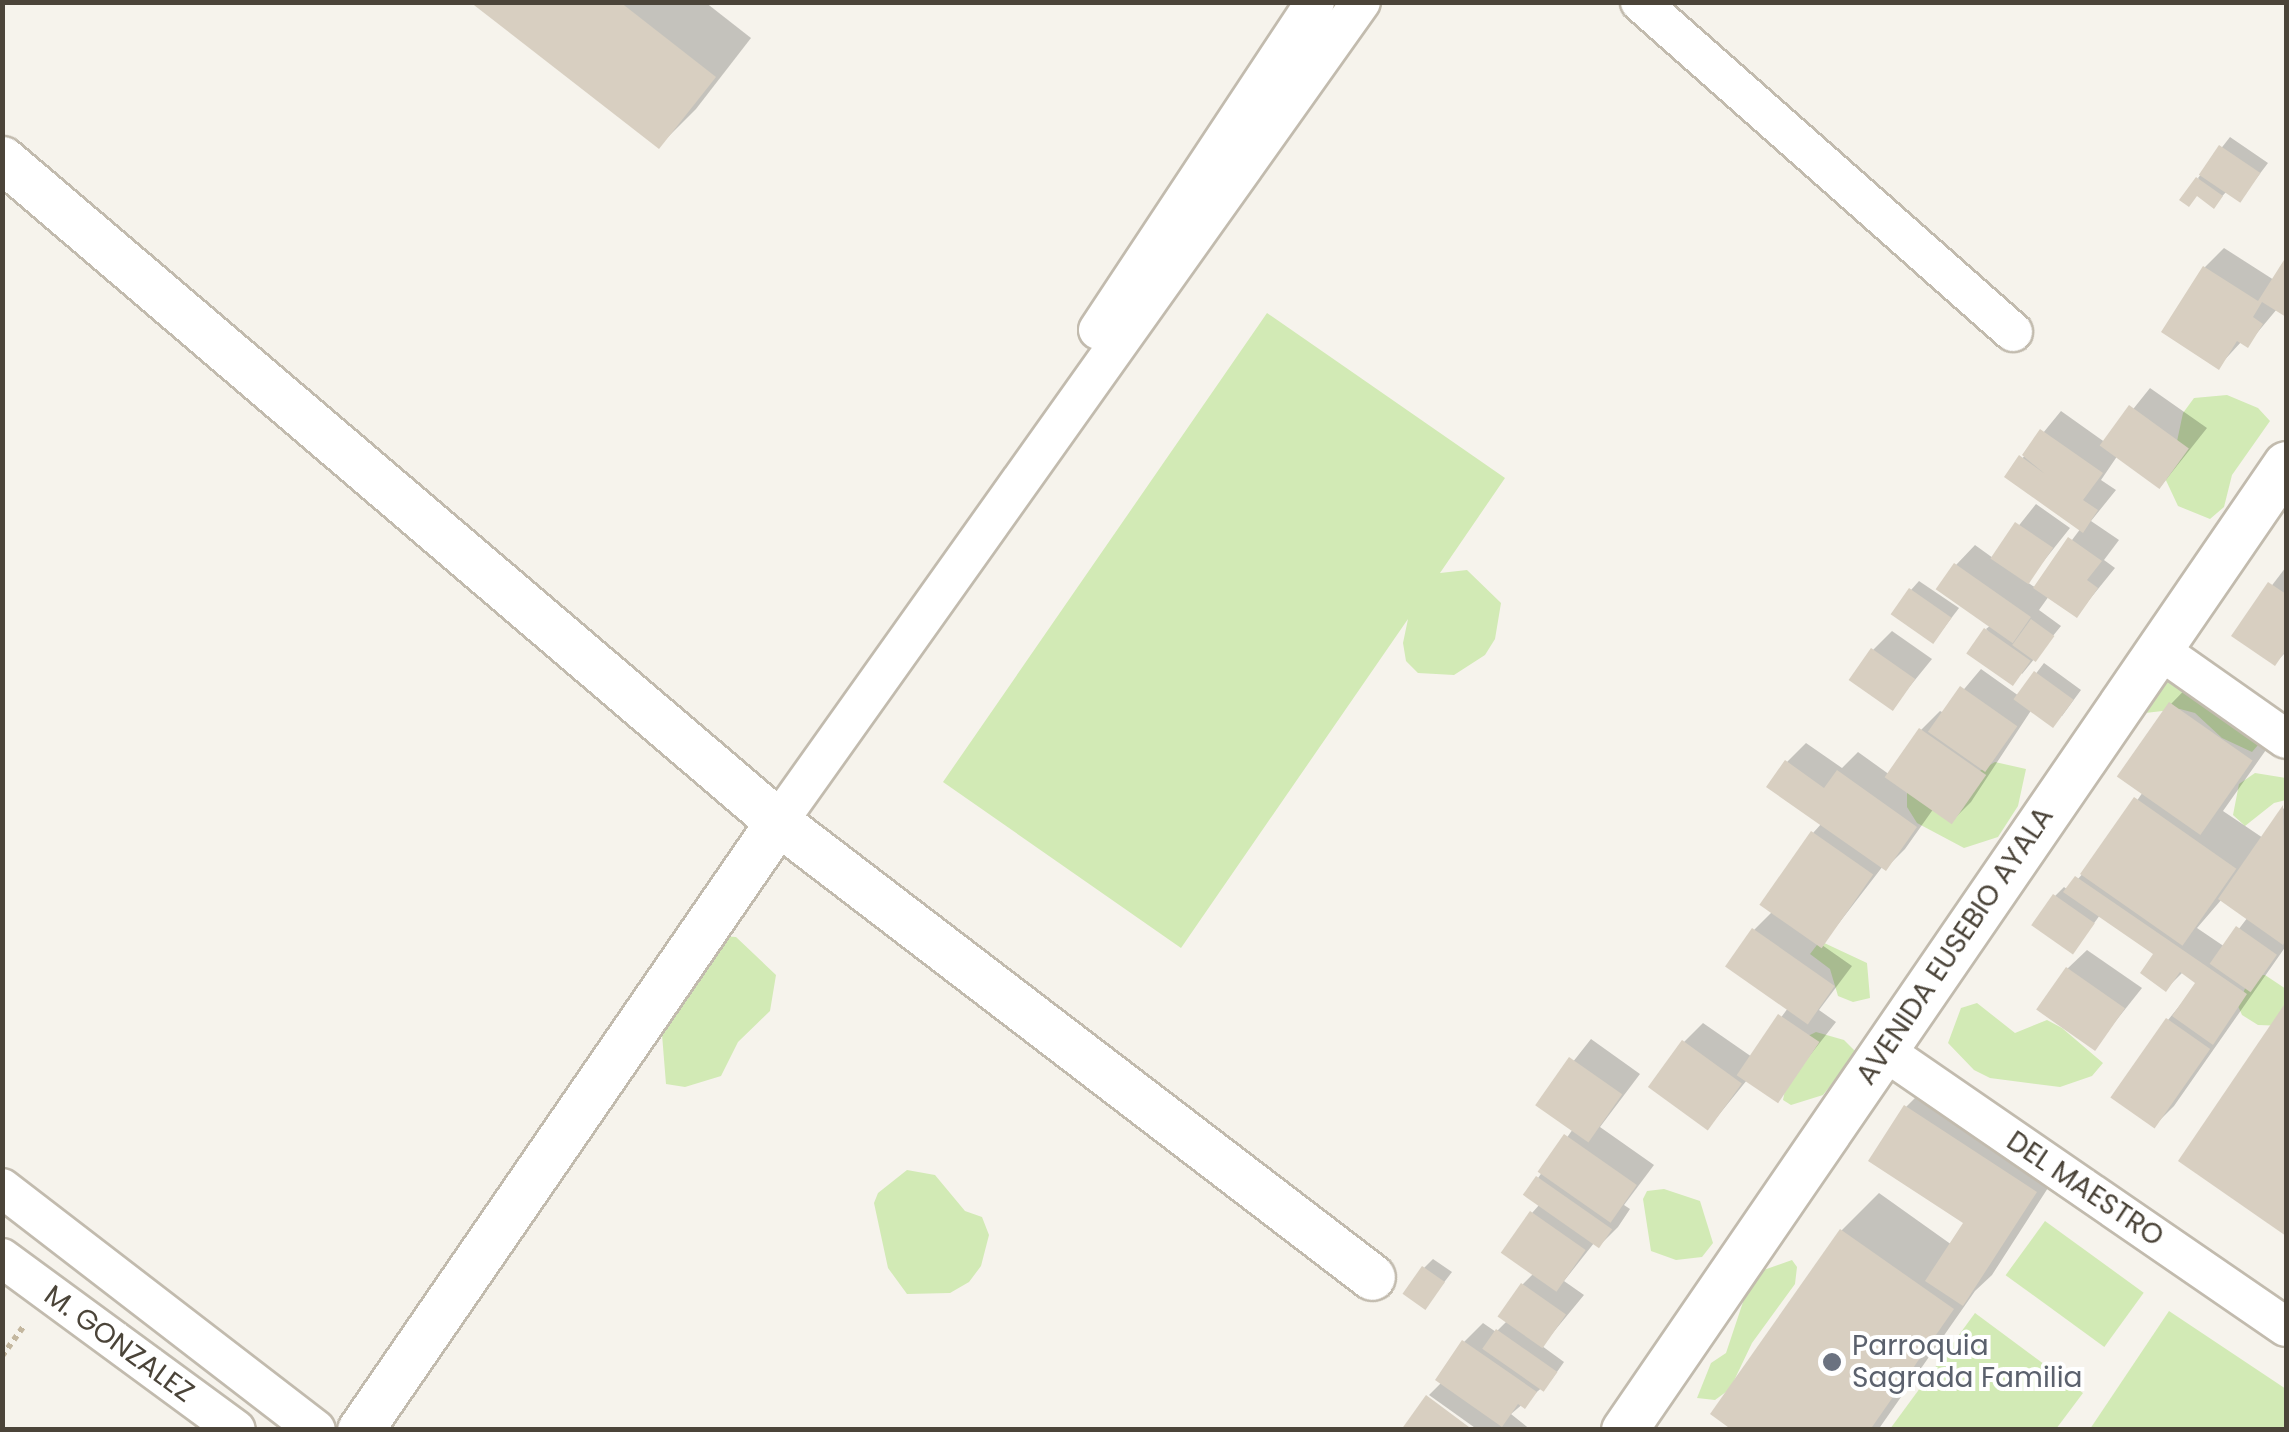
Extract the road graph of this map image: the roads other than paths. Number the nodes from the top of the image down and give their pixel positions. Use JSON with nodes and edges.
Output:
{"nodes":[{"id":1,"x":1315,"y":2,"type":"edge"},
{"id":2,"x":1362,"y":2,"type":"edge"},
{"id":3,"x":1640,"y":2,"type":"edge"},
{"id":4,"x":2,"y":160,"type":"edge"},
{"id":5,"x":2013,"y":332,"type":"dead end"},
{"id":6,"x":2286,"y":464,"type":"edge"},
{"id":7,"x":2158,"y":649,"type":"junction"},
{"id":8,"x":2286,"y":739,"type":"edge"},
{"id":9,"x":778,"y":822,"type":"junction"},
{"id":10,"x":1883,"y":1050,"type":"junction"},
{"id":11,"x":2,"y":1188,"type":"edge"},
{"id":12,"x":2,"y":1258,"type":"edge"},
{"id":13,"x":1372,"y":1276,"type":"dead end"},
{"id":14,"x":2286,"y":1327,"type":"edge"},
{"id":15,"x":1630,"y":1428,"type":"edge"},
{"id":16,"x":236,"y":1430,"type":"edge"},
{"id":17,"x":316,"y":1430,"type":"edge"},
{"id":18,"x":360,"y":1430,"type":"edge"}],
"edges":[{"from":1,"to":9,"type":"street"},
{"from":2,"to":9,"type":"street"},
{"from":3,"to":5,"type":"street"},
{"from":4,"to":9,"type":"street"},
{"from":6,"to":7,"type":"street","name":"AVENIDA EUSEBIO AYALA"},
{"from":7,"to":8,"type":"street"},
{"from":7,"to":10,"type":"street","name":"AVENIDA EUSEBIO AYALA"},
{"from":9,"to":13,"type":"street"},
{"from":9,"to":18,"type":"street"},
{"from":10,"to":14,"type":"street","name":"DEL MAESTRO"},
{"from":10,"to":15,"type":"street","name":"AVENIDA EUSEBIO AYALA"},
{"from":11,"to":17,"type":"street"},
{"from":12,"to":16,"type":"street","name":"M. GONZALEZ"}]}
